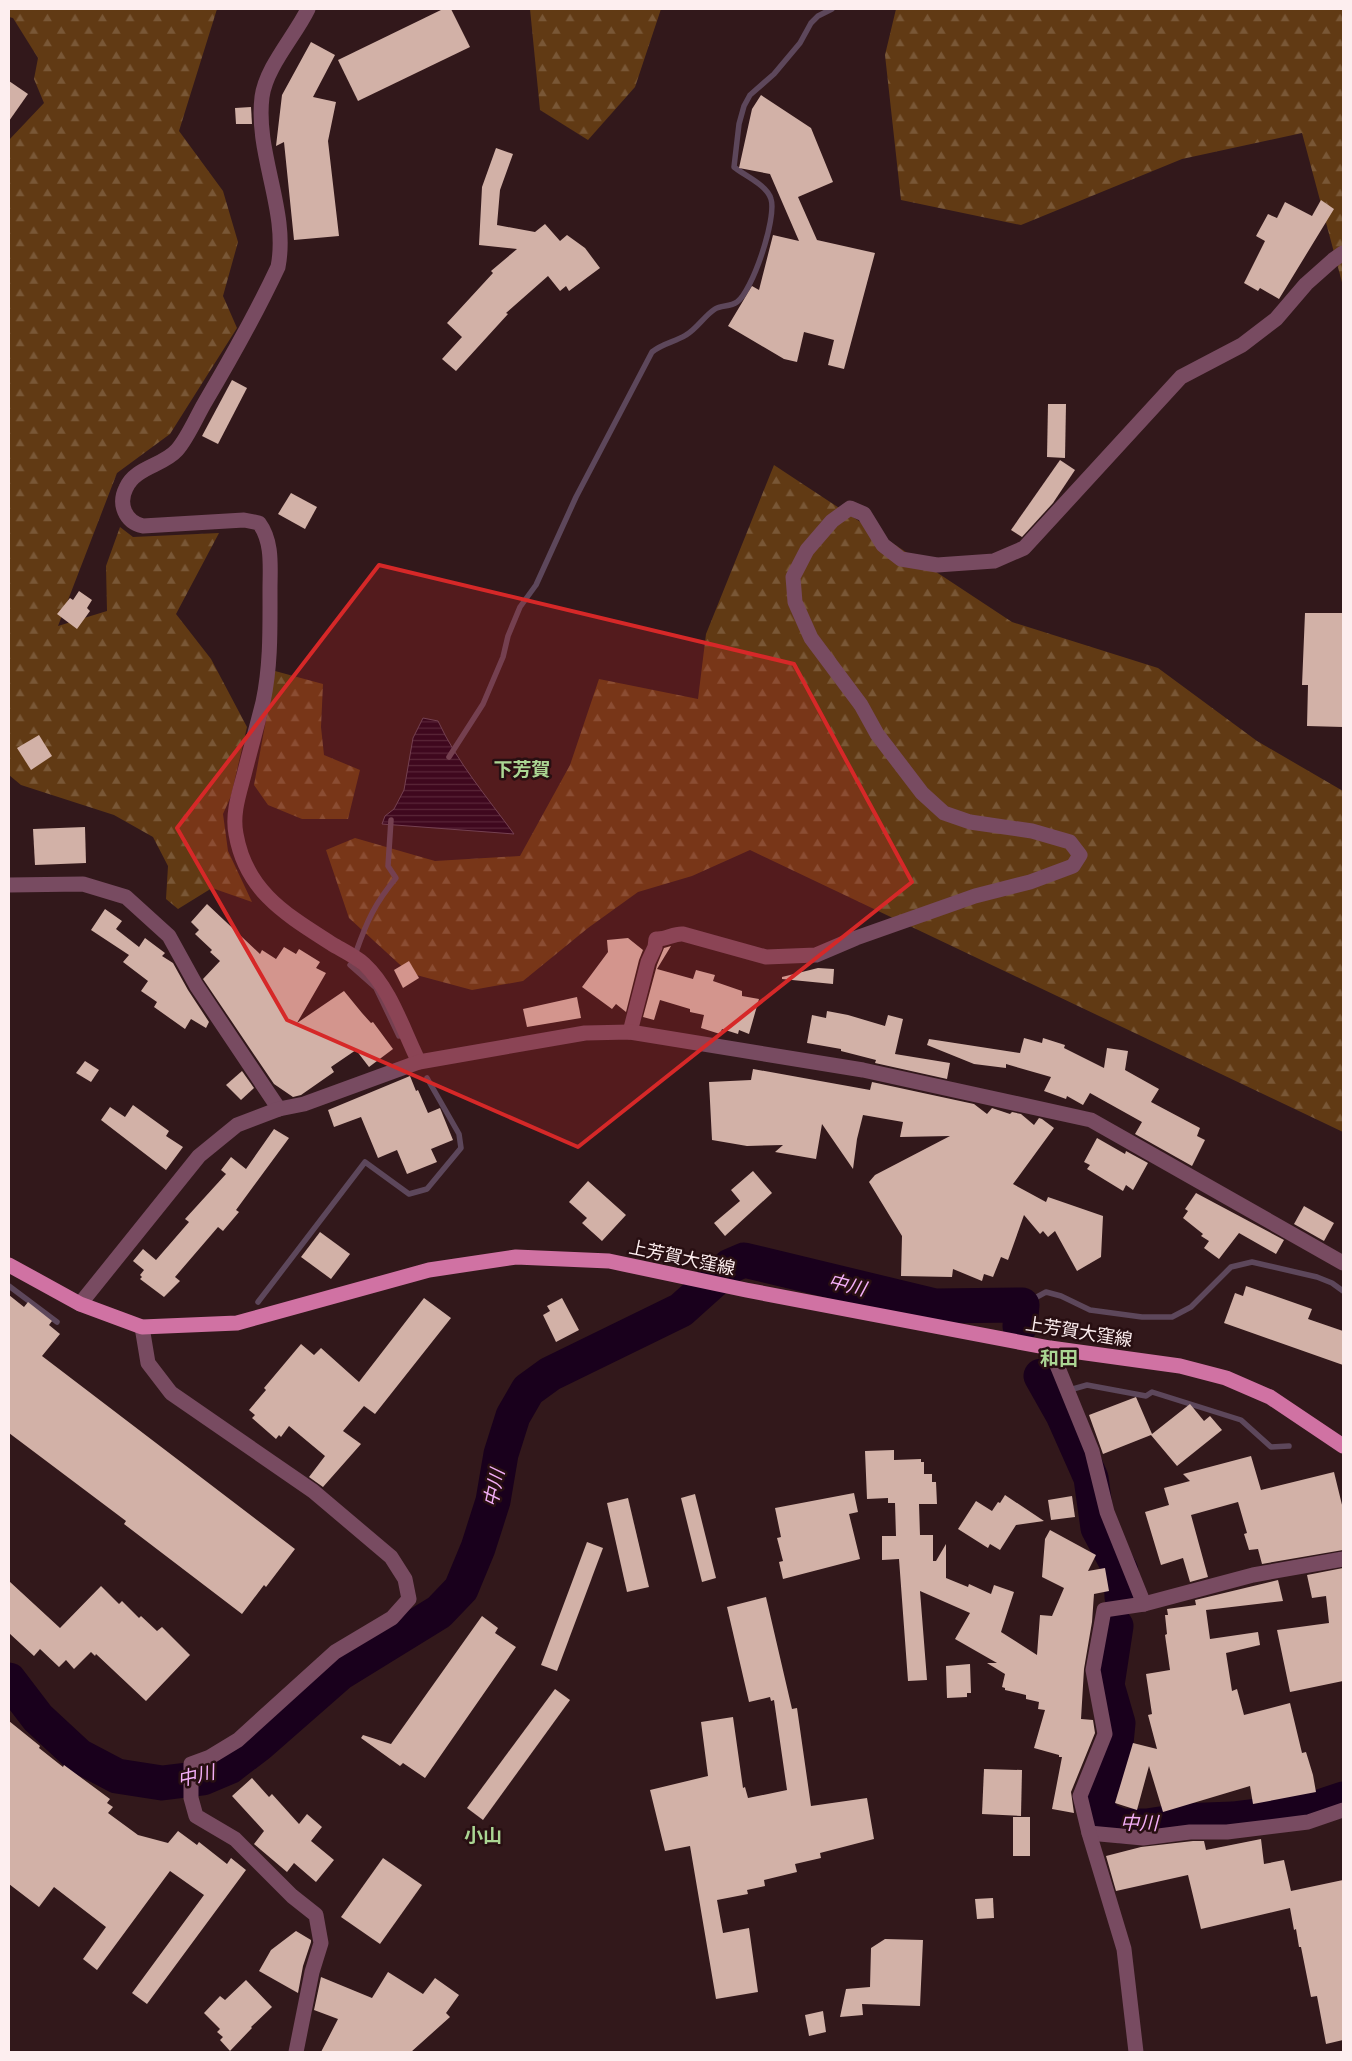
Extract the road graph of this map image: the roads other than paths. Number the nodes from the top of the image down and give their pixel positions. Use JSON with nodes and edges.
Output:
{"nodes":[{"id":1,"x":308,"y":9,"type":"edge"},
{"id":2,"x":1343,"y":253,"type":"edge"},
{"id":3,"x":9,"y":885,"type":"edge"},
{"id":4,"x":630,"y":1032,"type":"junction"},
{"id":5,"x":419,"y":1062,"type":"junction"},
{"id":6,"x":279,"y":1109,"type":"junction"},
{"id":7,"x":1343,"y":1263,"type":"edge"},
{"id":8,"x":9,"y":1265,"type":"edge"},
{"id":9,"x":80,"y":1304,"type":"junction"},
{"id":10,"x":142,"y":1327,"type":"junction"},
{"id":11,"x":1050,"y":1348,"type":"junction"},
{"id":12,"x":1343,"y":1446,"type":"edge"},
{"id":13,"x":1343,"y":1559,"type":"edge"},
{"id":14,"x":1144,"y":1604,"type":"junction"},
{"id":15,"x":1343,"y":1810,"type":"edge"},
{"id":16,"x":1088,"y":1833,"type":"junction"},
{"id":17,"x":296,"y":2052,"type":"edge"},
{"id":18,"x":1136,"y":2052,"type":"edge"}],
"edges":[{"from":1,"to":5,"type":"street"},
{"from":2,"to":4,"type":"street"},
{"from":3,"to":6,"type":"street"},
{"from":4,"to":5,"type":"street"},
{"from":4,"to":7,"type":"street"},
{"from":5,"to":6,"type":"street"},
{"from":6,"to":9,"type":"street"},
{"from":8,"to":9,"type":"main road","name":"上芳賀大窪線"},
{"from":9,"to":10,"type":"main road","name":"上芳賀大窪線"},
{"from":10,"to":11,"type":"main road","name":"上芳賀大窪線"},
{"from":10,"to":17,"type":"street"},
{"from":11,"to":12,"type":"main road","name":"上芳賀大窪線"},
{"from":11,"to":14,"type":"street"},
{"from":13,"to":14,"type":"street"},
{"from":14,"to":16,"type":"street"},
{"from":15,"to":16,"type":"street"},
{"from":16,"to":18,"type":"street"}]}
